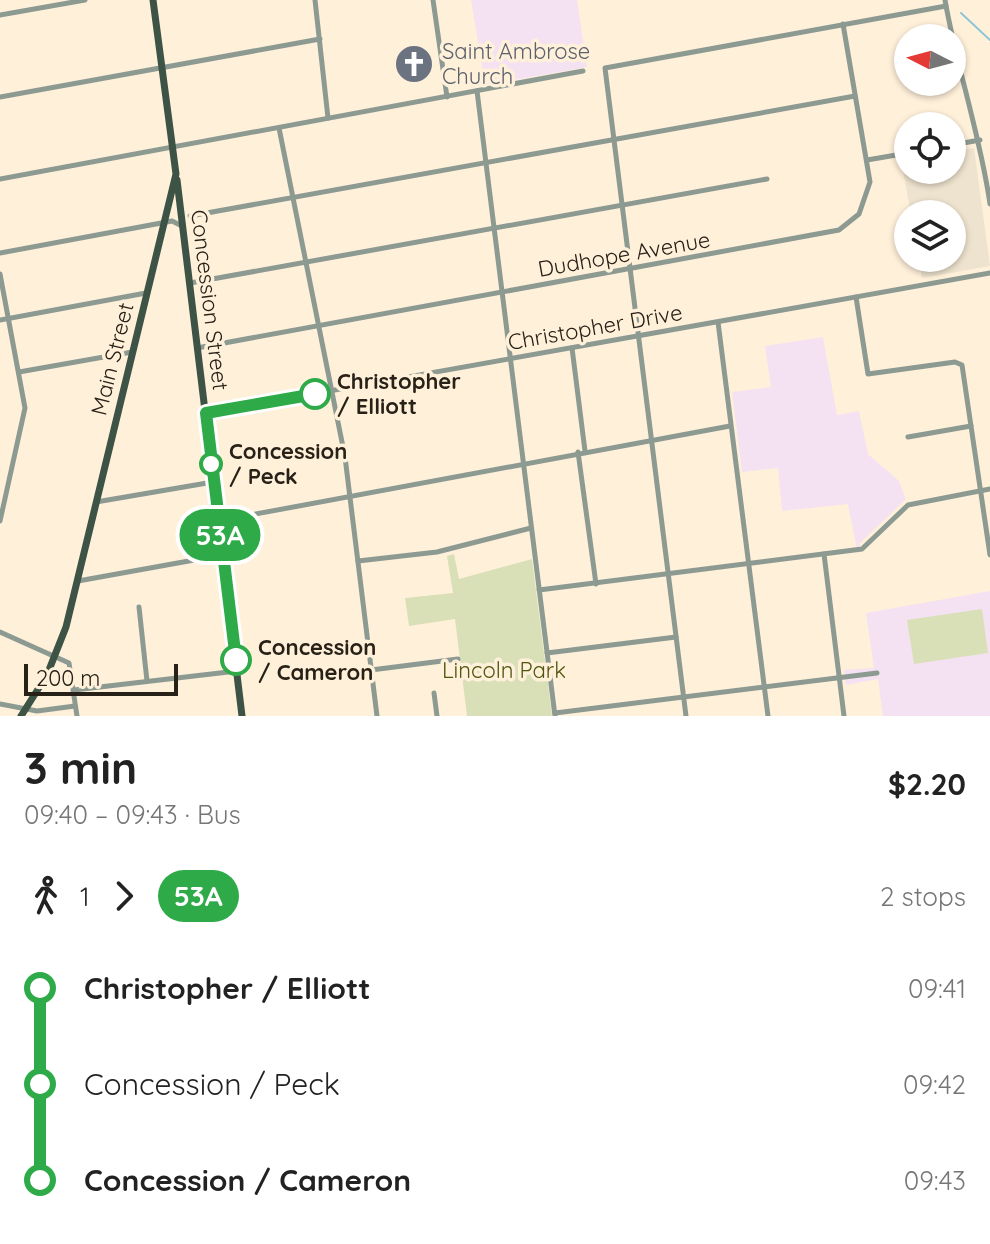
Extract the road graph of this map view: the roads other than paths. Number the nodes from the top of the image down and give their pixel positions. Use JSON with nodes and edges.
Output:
{"nodes":[{"id":1,"x":85,"y":0,"type":"edge"},
{"id":2,"x":153,"y":0,"type":"edge"},
{"id":3,"x":315,"y":0,"type":"edge"},
{"id":4,"x":433,"y":0,"type":"edge"},
{"id":5,"x":946,"y":3,"type":"edge"},
{"id":6,"x":0,"y":15,"type":"edge"},
{"id":7,"x":843,"y":24,"type":"junction"},
{"id":8,"x":320,"y":39,"type":"junction"},
{"id":9,"x":161,"y":68,"type":"junction"},
{"id":10,"x":583,"y":71,"type":"dead end"},
{"id":11,"x":477,"y":91,"type":"junction"},
{"id":12,"x":855,"y":96,"type":"junction"},
{"id":13,"x":0,"y":97,"type":"edge"},
{"id":14,"x":447,"y":97,"type":"junction"},
{"id":15,"x":328,"y":118,"type":"junction"},
{"id":16,"x":279,"y":128,"type":"junction"},
{"id":17,"x":613,"y":140,"type":"junction"},
{"id":18,"x":980,"y":140,"type":"junction"},
{"id":19,"x":966,"y":142,"type":"edge"},
{"id":20,"x":172,"y":147,"type":"junction"},
{"id":21,"x":894,"y":155,"type":"edge"},
{"id":22,"x":867,"y":160,"type":"junction"},
{"id":23,"x":486,"y":163,"type":"junction"},
{"id":24,"x":176,"y":174,"type":"junction"},
{"id":25,"x":0,"y":179,"type":"edge"},
{"id":26,"x":767,"y":179,"type":"dead end"},
{"id":27,"x":291,"y":198,"type":"junction"},
{"id":28,"x":990,"y":204,"type":"edge"},
{"id":29,"x":621,"y":205,"type":"junction"},
{"id":30,"x":190,"y":216,"type":"dead end"},
{"id":31,"x":164,"y":224,"type":"junction"},
{"id":32,"x":182,"y":227,"type":"junction"},
{"id":33,"x":494,"y":228,"type":"junction"},
{"id":34,"x":0,"y":253,"type":"edge"},
{"id":35,"x":305,"y":262,"type":"junction"},
{"id":36,"x":630,"y":270,"type":"junction"},
{"id":37,"x":990,"y":273,"type":"edge"},
{"id":38,"x":0,"y":274,"type":"edge"},
{"id":39,"x":189,"y":283,"type":"junction"},
{"id":40,"x":146,"y":293,"type":"junction"},
{"id":41,"x":502,"y":293,"type":"junction"},
{"id":42,"x":856,"y":297,"type":"junction"},
{"id":43,"x":8,"y":318,"type":"junction"},
{"id":44,"x":0,"y":320,"type":"edge"},
{"id":45,"x":718,"y":322,"type":"junction"},
{"id":46,"x":318,"y":326,"type":"junction"},
{"id":47,"x":638,"y":336,"type":"junction"},
{"id":48,"x":197,"y":348,"type":"junction"},
{"id":49,"x":572,"y":348,"type":"junction"},
{"id":50,"x":132,"y":352,"type":"junction"},
{"id":51,"x":511,"y":359,"type":"junction"},
{"id":52,"x":19,"y":372,"type":"junction"},
{"id":53,"x":331,"y":391,"type":"junction"},
{"id":54,"x":206,"y":413,"type":"junction"},
{"id":55,"x":730,"y":426,"type":"junction"},
{"id":56,"x":971,"y":426,"type":"junction"},
{"id":57,"x":908,"y":437,"type":"dead end"},
{"id":58,"x":651,"y":440,"type":"junction"},
{"id":59,"x":582,"y":452,"type":"junction"},
{"id":60,"x":523,"y":464,"type":"junction"},
{"id":61,"x":213,"y":482,"type":"junction"},
{"id":62,"x":990,"y":489,"type":"edge"},
{"id":63,"x":980,"y":491,"type":"junction"},
{"id":64,"x":350,"y":497,"type":"junction"},
{"id":65,"x":95,"y":502,"type":"junction"},
{"id":66,"x":0,"y":521,"type":"edge"},
{"id":67,"x":218,"y":521,"type":"junction"},
{"id":68,"x":531,"y":528,"type":"junction"},
{"id":69,"x":824,"y":554,"type":"junction"},
{"id":70,"x":222,"y":555,"type":"junction"},
{"id":71,"x":990,"y":555,"type":"edge"},
{"id":72,"x":358,"y":561,"type":"junction"},
{"id":73,"x":748,"y":564,"type":"junction"},
{"id":74,"x":668,"y":574,"type":"junction"},
{"id":75,"x":76,"y":582,"type":"junction"},
{"id":76,"x":596,"y":584,"type":"junction"},
{"id":77,"x":539,"y":590,"type":"junction"},
{"id":78,"x":139,"y":607,"type":"dead end"},
{"id":79,"x":0,"y":632,"type":"edge"},
{"id":80,"x":676,"y":637,"type":"junction"},
{"id":81,"x":547,"y":653,"type":"junction"},
{"id":82,"x":57,"y":654,"type":"junction"},
{"id":83,"x":458,"y":659,"type":"dead end"},
{"id":84,"x":371,"y":670,"type":"junction"},
{"id":85,"x":237,"y":671,"type":"junction"},
{"id":86,"x":877,"y":673,"type":"dead end"},
{"id":87,"x":839,"y":678,"type":"junction"},
{"id":88,"x":147,"y":681,"type":"junction"},
{"id":89,"x":764,"y":687,"type":"junction"},
{"id":90,"x":74,"y":690,"type":"junction"},
{"id":91,"x":434,"y":693,"type":"dead end"},
{"id":92,"x":684,"y":697,"type":"junction"},
{"id":93,"x":0,"y":704,"type":"edge"},
{"id":94,"x":75,"y":706,"type":"junction"},
{"id":95,"x":27,"y":709,"type":"junction"},
{"id":96,"x":555,"y":714,"type":"edge"},
{"id":97,"x":21,"y":716,"type":"edge"},
{"id":98,"x":77,"y":716,"type":"edge"},
{"id":99,"x":242,"y":716,"type":"edge"},
{"id":100,"x":377,"y":716,"type":"edge"},
{"id":101,"x":437,"y":716,"type":"edge"},
{"id":102,"x":686,"y":716,"type":"edge"},
{"id":103,"x":768,"y":716,"type":"edge"},
{"id":104,"x":844,"y":716,"type":"edge"}],
"edges":[{"from":1,"to":6,"type":"street"},
{"from":2,"to":9,"type":"main road","name":"Main Street"},
{"from":3,"to":8,"type":"street"},
{"from":4,"to":14,"type":"street"},
{"from":5,"to":7,"type":"street"},
{"from":5,"to":18,"type":"street"},
{"from":7,"to":12,"type":"street","name":"Dudhope Avenue"},
{"from":7,"to":17,"type":"street"},
{"from":8,"to":9,"type":"street"},
{"from":8,"to":15,"type":"street"},
{"from":9,"to":13,"type":"street"},
{"from":9,"to":20,"type":"main road","name":"Main Street"},
{"from":10,"to":11,"type":"street"},
{"from":11,"to":14,"type":"street"},
{"from":11,"to":23,"type":"street"},
{"from":12,"to":17,"type":"street"},
{"from":12,"to":22,"type":"street","name":"Dudhope Avenue"},
{"from":14,"to":15,"type":"street"},
{"from":15,"to":16,"type":"street"},
{"from":16,"to":20,"type":"street"},
{"from":16,"to":27,"type":"street"},
{"from":17,"to":23,"type":"street"},
{"from":17,"to":29,"type":"street"},
{"from":18,"to":19,"type":"street"},
{"from":18,"to":28,"type":"street"},
{"from":20,"to":24,"type":"main road","name":"Main Street"},
{"from":20,"to":25,"type":"street"},
{"from":21,"to":22,"type":"street"},
{"from":22,"to":36,"type":"street","name":"Dudhope Avenue"},
{"from":23,"to":27,"type":"street"},
{"from":23,"to":33,"type":"street"},
{"from":24,"to":31,"type":"main road","name":"Main Street"},
{"from":24,"to":32,"type":"main road","name":"Concession Street"},
{"from":26,"to":29,"type":"street"},
{"from":27,"to":30,"type":"street"},
{"from":27,"to":35,"type":"street"},
{"from":29,"to":33,"type":"street"},
{"from":29,"to":36,"type":"street"},
{"from":31,"to":32,"type":"street"},
{"from":31,"to":34,"type":"street"},
{"from":31,"to":40,"type":"main road","name":"Main Street"},
{"from":32,"to":39,"type":"main road","name":"Concession Street"},
{"from":33,"to":35,"type":"street"},
{"from":33,"to":41,"type":"street"},
{"from":35,"to":39,"type":"street"},
{"from":35,"to":46,"type":"street"},
{"from":36,"to":41,"type":"street","name":"Dudhope Avenue"},
{"from":36,"to":47,"type":"street"},
{"from":37,"to":42,"type":"street","name":"Christopher Drive"},
{"from":38,"to":43,"type":"street"},
{"from":39,"to":48,"type":"main road","name":"Concession Street"},
{"from":40,"to":43,"type":"street"},
{"from":40,"to":50,"type":"main road","name":"Main Street"},
{"from":41,"to":46,"type":"street","name":"Dudhope Avenue"},
{"from":41,"to":51,"type":"street"},
{"from":42,"to":45,"type":"street","name":"Christopher Drive"},
{"from":42,"to":56,"type":"street"},
{"from":43,"to":44,"type":"street"},
{"from":43,"to":52,"type":"street"},
{"from":45,"to":47,"type":"street","name":"Christopher Drive"},
{"from":45,"to":55,"type":"street"},
{"from":46,"to":48,"type":"street","name":"Dudhope Avenue"},
{"from":46,"to":53,"type":"street"},
{"from":47,"to":49,"type":"street","name":"Christopher Drive"},
{"from":47,"to":58,"type":"street"},
{"from":48,"to":54,"type":"main road","name":"Concession Street"},
{"from":49,"to":51,"type":"street","name":"Christopher Drive"},
{"from":49,"to":59,"type":"street"},
{"from":50,"to":52,"type":"street"},
{"from":50,"to":65,"type":"main road","name":"Main Street"},
{"from":51,"to":53,"type":"street","name":"Christopher Drive"},
{"from":51,"to":60,"type":"street"},
{"from":52,"to":66,"type":"street"},
{"from":53,"to":54,"type":"street","name":"Christopher Drive"},
{"from":53,"to":64,"type":"street"},
{"from":54,"to":61,"type":"main road","name":"Concession Street"},
{"from":55,"to":58,"type":"street"},
{"from":55,"to":73,"type":"street"},
{"from":56,"to":57,"type":"street"},
{"from":56,"to":63,"type":"street"},
{"from":58,"to":59,"type":"street"},
{"from":58,"to":74,"type":"street"},
{"from":59,"to":60,"type":"street"},
{"from":59,"to":76,"type":"street"},
{"from":60,"to":64,"type":"street"},
{"from":60,"to":68,"type":"street"},
{"from":61,"to":65,"type":"street"},
{"from":61,"to":67,"type":"main road","name":"Concession Street"},
{"from":62,"to":63,"type":"street"},
{"from":63,"to":69,"type":"street"},
{"from":63,"to":71,"type":"street"},
{"from":64,"to":67,"type":"street"},
{"from":64,"to":72,"type":"street"},
{"from":65,"to":75,"type":"main road","name":"Main Street"},
{"from":67,"to":70,"type":"main road","name":"Concession Street"},
{"from":68,"to":72,"type":"street"},
{"from":68,"to":77,"type":"street"},
{"from":69,"to":73,"type":"street"},
{"from":69,"to":87,"type":"street"},
{"from":70,"to":75,"type":"street"},
{"from":70,"to":85,"type":"main road","name":"Concession Street"},
{"from":72,"to":84,"type":"street"},
{"from":73,"to":74,"type":"street"},
{"from":73,"to":89,"type":"street"},
{"from":74,"to":76,"type":"street"},
{"from":74,"to":80,"type":"street"},
{"from":75,"to":82,"type":"main road","name":"Main Street"},
{"from":76,"to":77,"type":"street"},
{"from":77,"to":81,"type":"street"},
{"from":78,"to":88,"type":"street"},
{"from":79,"to":82,"type":"street"},
{"from":80,"to":81,"type":"street"},
{"from":80,"to":92,"type":"street"},
{"from":81,"to":96,"type":"street"},
{"from":82,"to":90,"type":"street"},
{"from":82,"to":95,"type":"main road","name":"Main Street"},
{"from":83,"to":84,"type":"street"},
{"from":84,"to":100,"type":"street"},
{"from":85,"to":88,"type":"street"},
{"from":85,"to":99,"type":"main road","name":"Concession Street"},
{"from":86,"to":87,"type":"street"},
{"from":87,"to":89,"type":"street"},
{"from":87,"to":104,"type":"street"},
{"from":88,"to":90,"type":"street"},
{"from":89,"to":92,"type":"street"},
{"from":89,"to":103,"type":"street"},
{"from":90,"to":94,"type":"street"},
{"from":91,"to":101,"type":"street"},
{"from":92,"to":96,"type":"street"},
{"from":92,"to":102,"type":"street"},
{"from":93,"to":95,"type":"street"},
{"from":94,"to":95,"type":"street"},
{"from":94,"to":98,"type":"street"},
{"from":95,"to":97,"type":"main road","name":"Main Street"}]}
